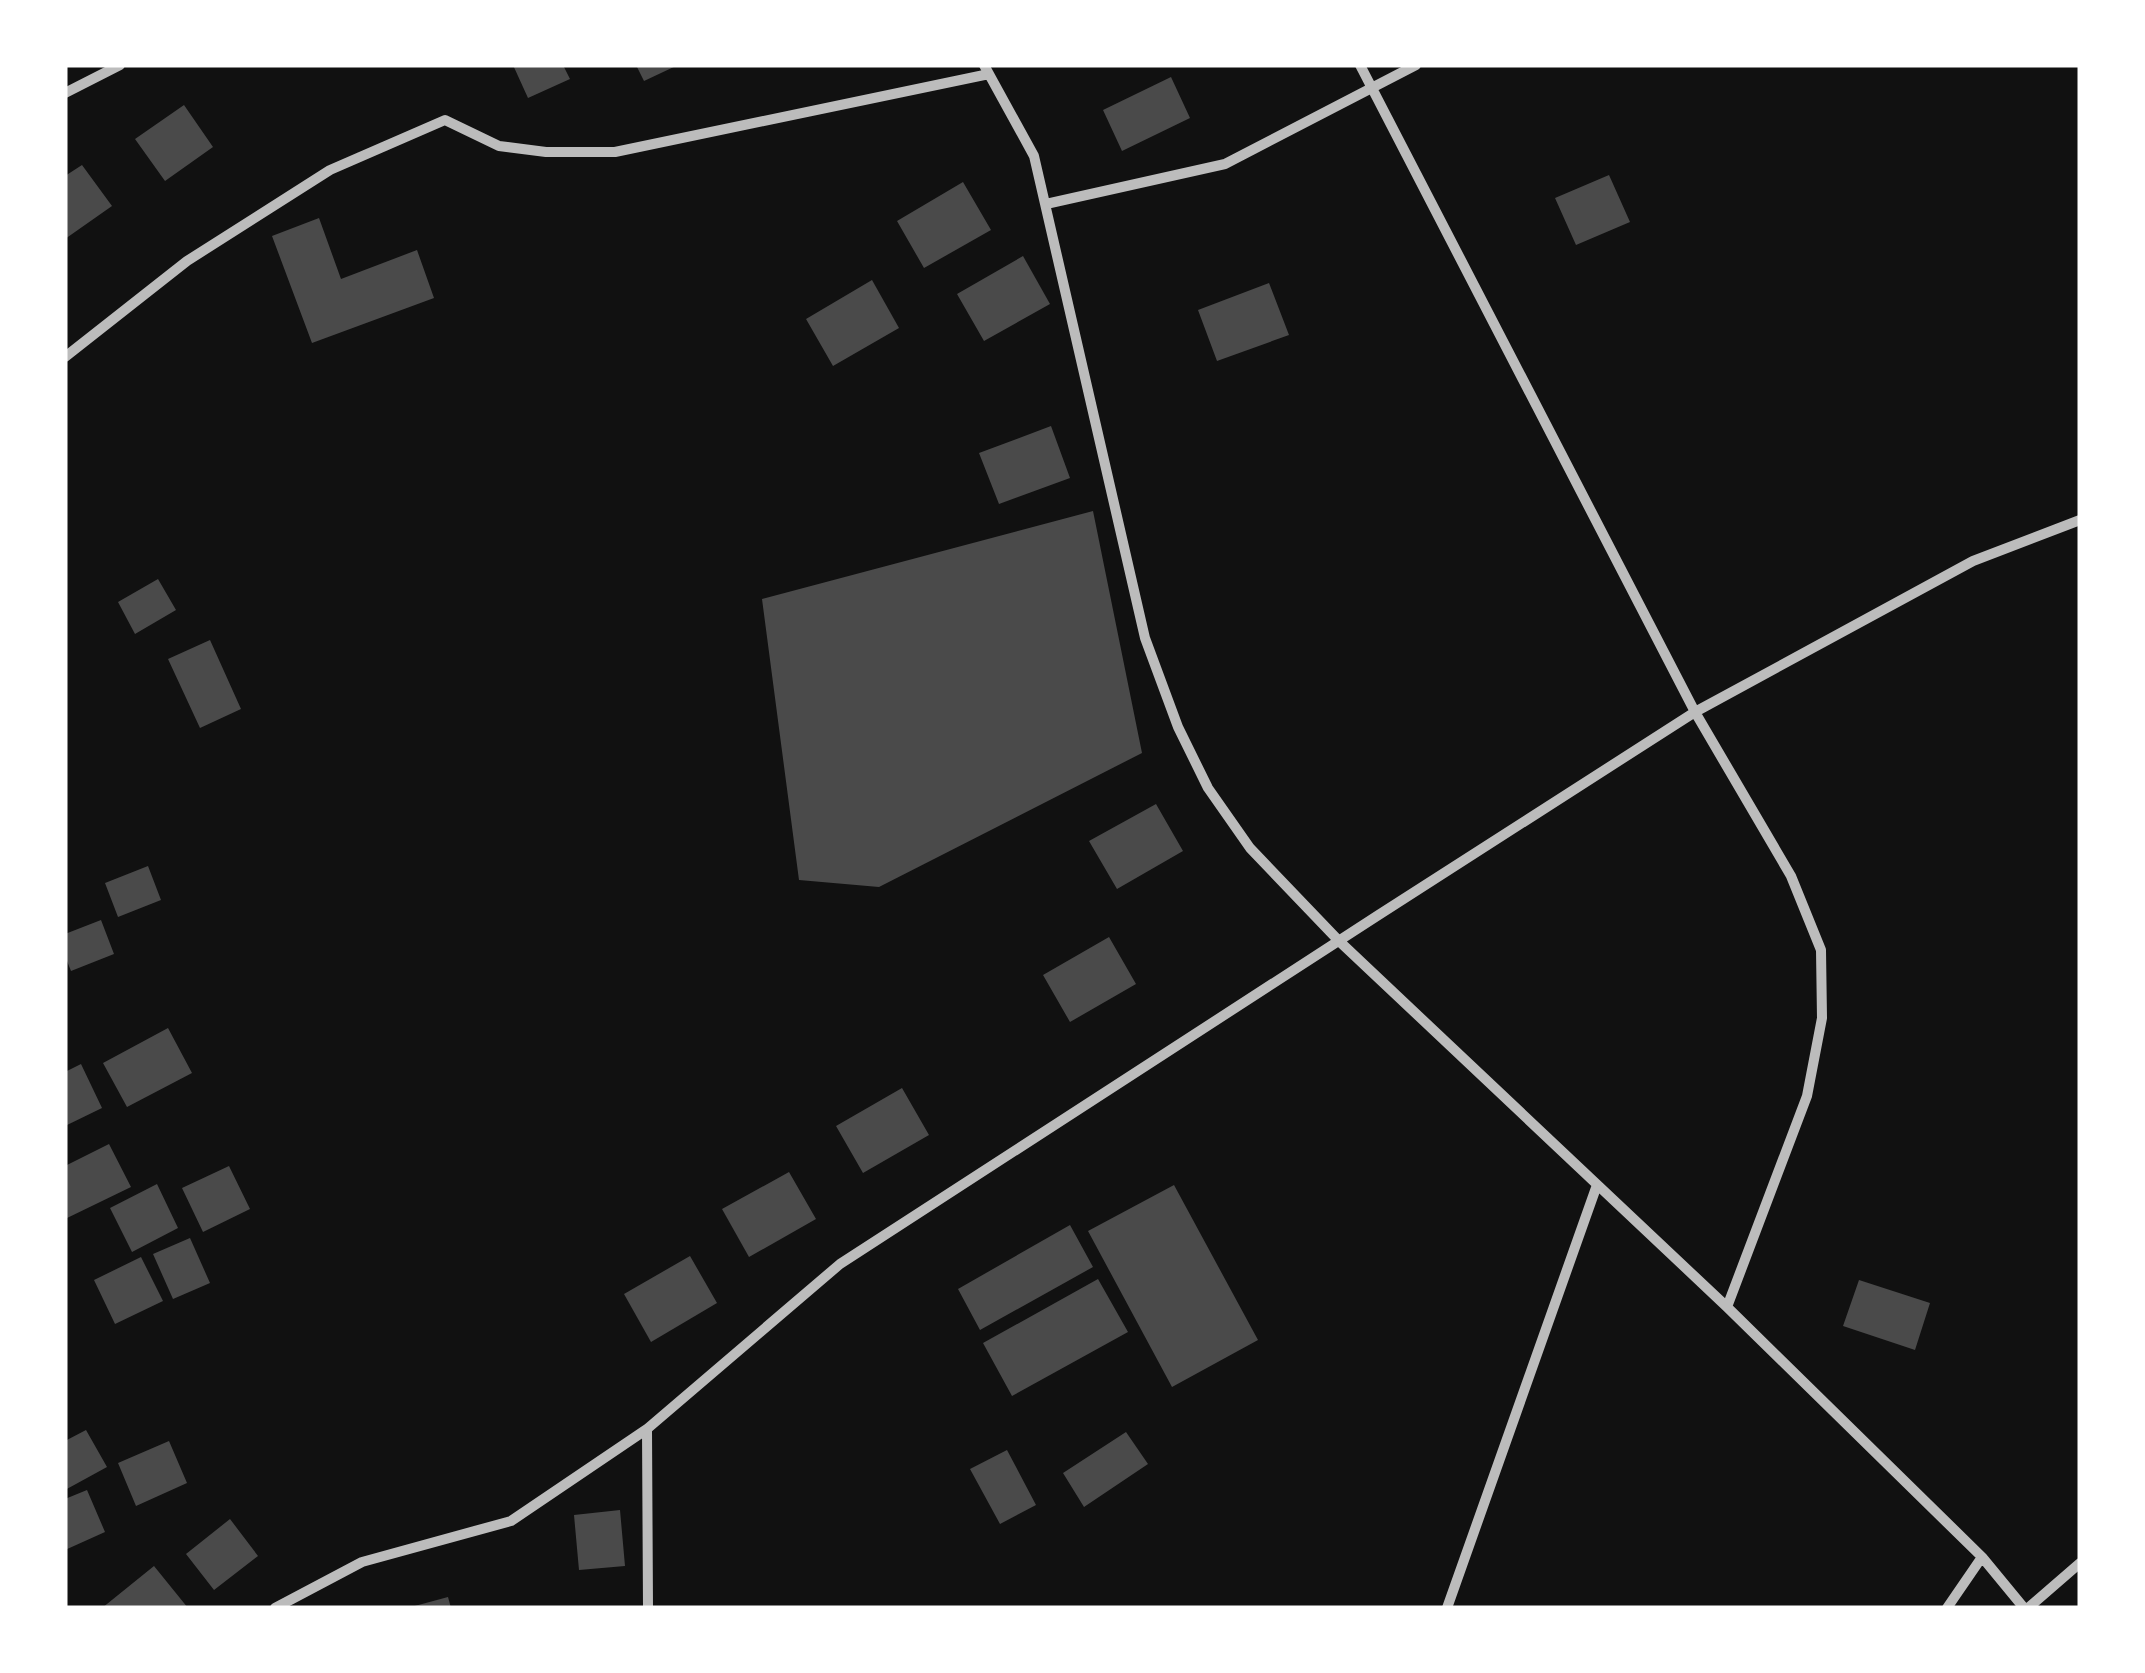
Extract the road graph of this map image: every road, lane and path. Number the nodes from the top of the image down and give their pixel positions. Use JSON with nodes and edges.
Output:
{"nodes":[{"id":1,"x":120,"y":65,"type":"edge"},
{"id":2,"x":1360,"y":65,"type":"edge"},
{"id":3,"x":1416,"y":65,"type":"edge"},
{"id":4,"x":987,"y":69,"type":"edge"},
{"id":5,"x":1371,"y":88,"type":"junction"},
{"id":6,"x":65,"y":93,"type":"edge"},
{"id":7,"x":1046,"y":204,"type":"junction"},
{"id":8,"x":65,"y":358,"type":"edge"},
{"id":9,"x":2080,"y":520,"type":"edge"},
{"id":10,"x":1696,"y":712,"type":"junction"},
{"id":11,"x":1339,"y":941,"type":"junction"},
{"id":12,"x":1597,"y":1186,"type":"junction"},
{"id":13,"x":1727,"y":1308,"type":"junction"},
{"id":14,"x":647,"y":1429,"type":"junction"},
{"id":15,"x":1982,"y":1556,"type":"junction"},
{"id":16,"x":2080,"y":1563,"type":"edge"},
{"id":17,"x":275,"y":1608,"type":"edge"},
{"id":18,"x":648,"y":1608,"type":"edge"},
{"id":19,"x":1447,"y":1608,"type":"edge"},
{"id":20,"x":1947,"y":1608,"type":"edge"},
{"id":21,"x":2026,"y":1608,"type":"edge"}],
"edges":[{"from":1,"to":6,"type":"street"},
{"from":2,"to":5,"type":"street"},
{"from":3,"to":5,"type":"street"},
{"from":4,"to":7,"type":"street"},
{"from":4,"to":8,"type":"street"},
{"from":5,"to":7,"type":"street"},
{"from":5,"to":10,"type":"street"},
{"from":7,"to":11,"type":"street"},
{"from":9,"to":10,"type":"street"},
{"from":10,"to":11,"type":"street"},
{"from":10,"to":13,"type":"street"},
{"from":11,"to":12,"type":"street"},
{"from":11,"to":14,"type":"street"},
{"from":12,"to":13,"type":"street"},
{"from":12,"to":19,"type":"street"},
{"from":13,"to":15,"type":"street"},
{"from":14,"to":17,"type":"street"},
{"from":14,"to":18,"type":"street"},
{"from":15,"to":20,"type":"street"},
{"from":15,"to":21,"type":"street"},
{"from":16,"to":21,"type":"street"}]}
